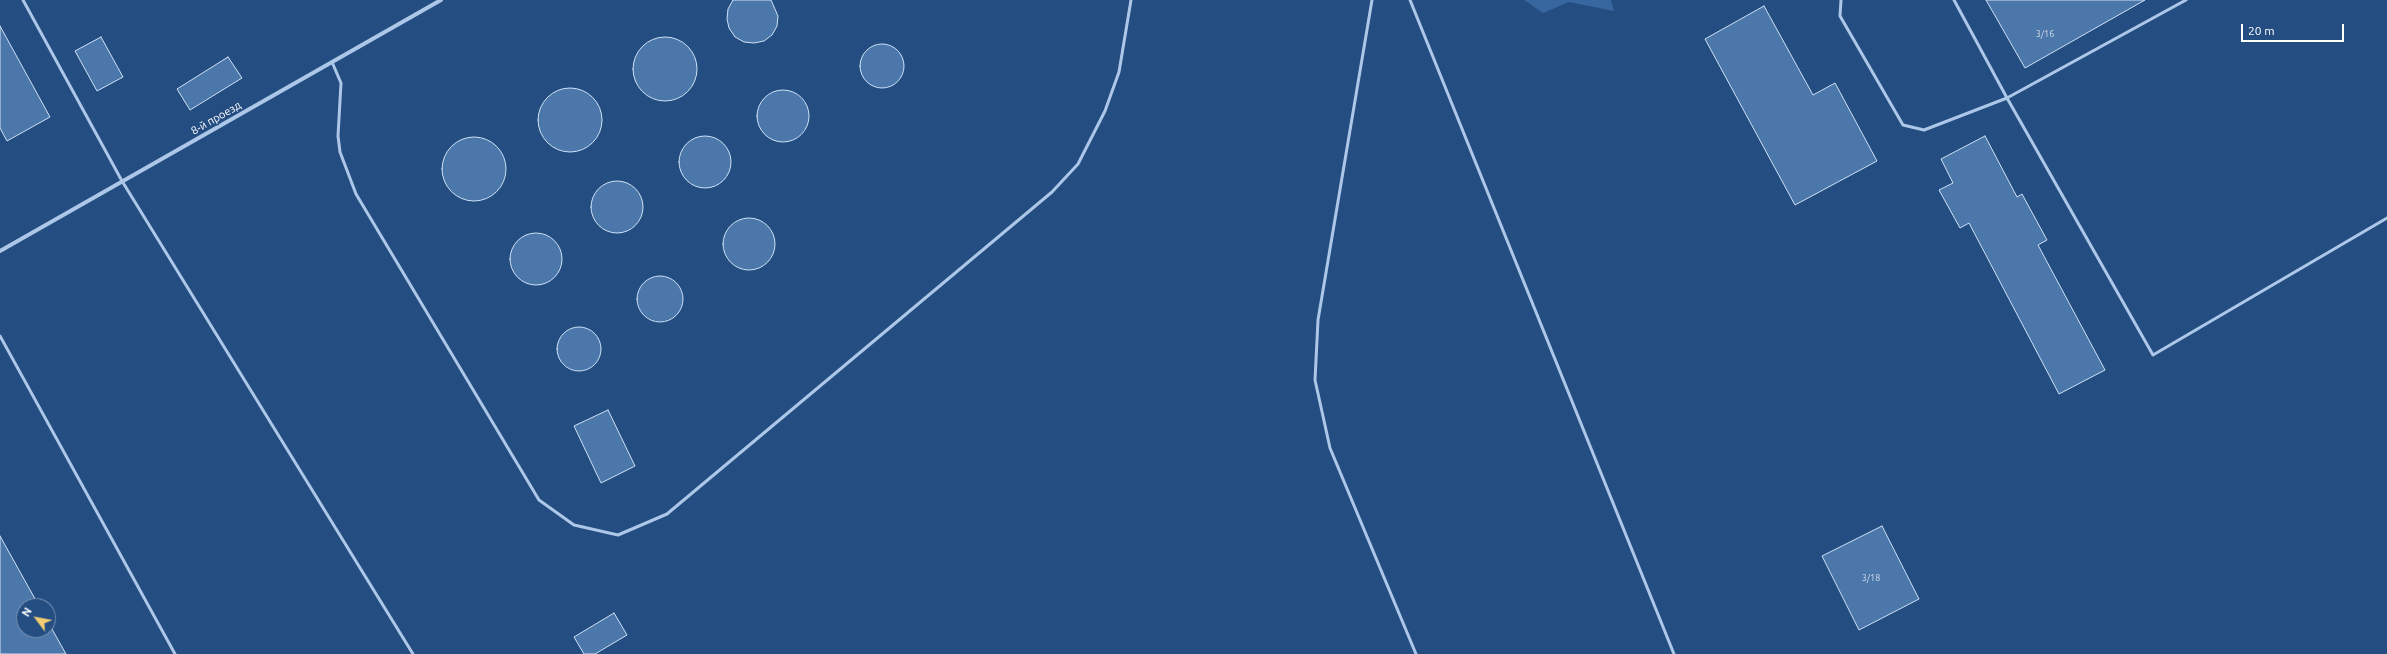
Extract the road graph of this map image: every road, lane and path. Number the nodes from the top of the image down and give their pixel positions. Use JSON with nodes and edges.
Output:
{"nodes":[{"id":1,"x":23,"y":0,"type":"edge"},
{"id":2,"x":441,"y":0,"type":"edge"},
{"id":3,"x":1131,"y":0,"type":"edge"},
{"id":4,"x":1372,"y":0,"type":"edge"},
{"id":5,"x":1410,"y":0,"type":"edge"},
{"id":6,"x":1841,"y":0,"type":"edge"},
{"id":7,"x":1954,"y":0,"type":"edge"},
{"id":8,"x":2186,"y":0,"type":"edge"},
{"id":9,"x":332,"y":62,"type":"junction"},
{"id":10,"x":2008,"y":98,"type":"junction"},
{"id":11,"x":122,"y":181,"type":"junction"},
{"id":12,"x":2387,"y":218,"type":"edge"},
{"id":13,"x":0,"y":251,"type":"edge"},
{"id":14,"x":0,"y":336,"type":"edge"},
{"id":15,"x":175,"y":654,"type":"edge"},
{"id":16,"x":413,"y":654,"type":"edge"},
{"id":17,"x":1416,"y":654,"type":"edge"},
{"id":18,"x":1674,"y":654,"type":"edge"}],
"edges":[{"from":1,"to":11,"type":"lane"},
{"from":2,"to":9,"type":"street","name":"8-й проезд"},
{"from":3,"to":9,"type":"lane"},
{"from":4,"to":17,"type":"lane"},
{"from":5,"to":18,"type":"lane"},
{"from":6,"to":10,"type":"lane"},
{"from":7,"to":10,"type":"lane"},
{"from":8,"to":10,"type":"lane"},
{"from":9,"to":11,"type":"street","name":"8-й проезд"},
{"from":10,"to":12,"type":"lane"},
{"from":11,"to":13,"type":"street","name":"8-й проезд"},
{"from":11,"to":16,"type":"lane"},
{"from":14,"to":15,"type":"lane"}]}
